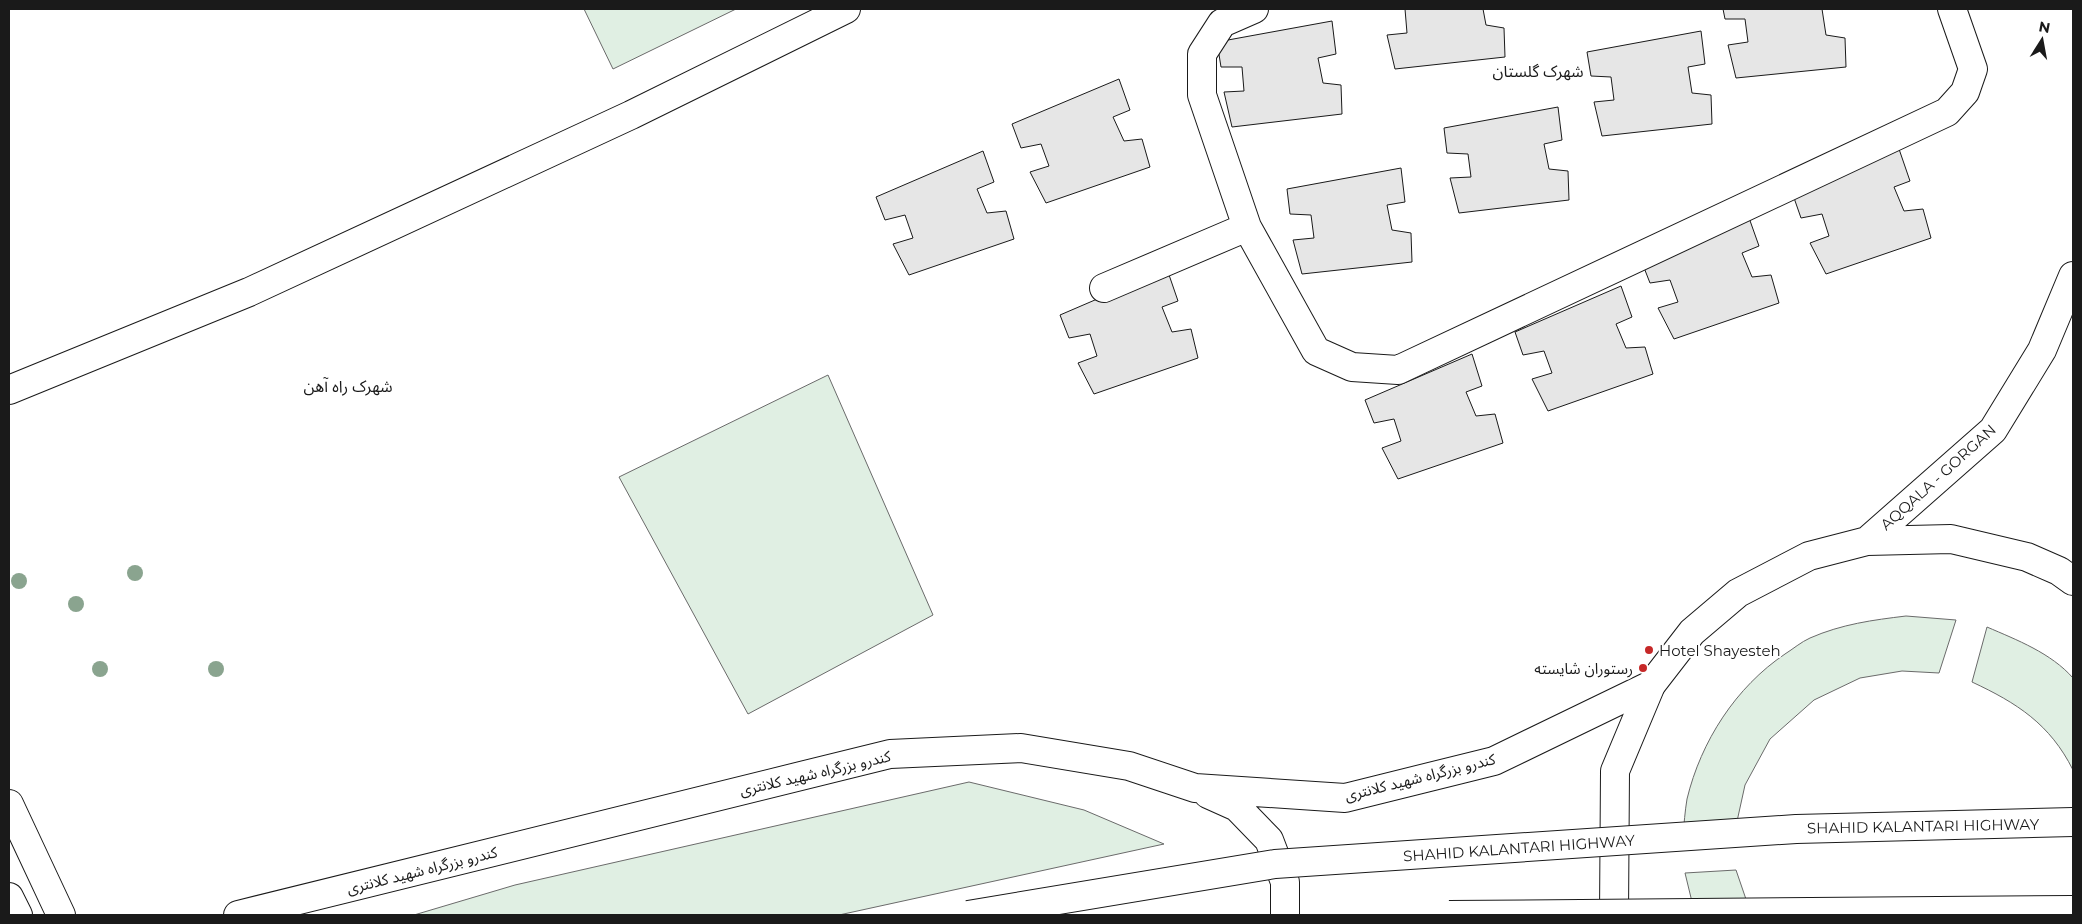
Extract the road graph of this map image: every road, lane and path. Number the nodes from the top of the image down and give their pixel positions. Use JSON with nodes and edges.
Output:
{"nodes":[{"id":1,"x":846,"y":9,"type":"edge"},
{"id":2,"x":1254,"y":9,"type":"edge"},
{"id":3,"x":1952,"y":9,"type":"edge"},
{"id":4,"x":1247,"y":227,"type":"junction"},
{"id":5,"x":2073,"y":276,"type":"edge"},
{"id":6,"x":1104,"y":288,"type":"dead end"},
{"id":7,"x":9,"y":390,"type":"edge"},
{"id":8,"x":1867,"y":541,"type":"junction"},
{"id":9,"x":2073,"y":581,"type":"edge"},
{"id":10,"x":1651,"y":685,"type":"junction"},
{"id":11,"x":1195,"y":788,"type":"junction"},
{"id":12,"x":9,"y":804,"type":"edge"},
{"id":13,"x":2073,"y":822,"type":"edge"},
{"id":14,"x":9,"y":897,"type":"edge"},
{"id":15,"x":2073,"y":910,"type":"edge"},
{"id":16,"x":18,"y":915,"type":"edge"},
{"id":17,"x":61,"y":915,"type":"edge"},
{"id":18,"x":238,"y":915,"type":"edge"},
{"id":19,"x":968,"y":915,"type":"edge"},
{"id":20,"x":1285,"y":915,"type":"edge"},
{"id":21,"x":1449,"y":915,"type":"edge"},
{"id":22,"x":1614,"y":915,"type":"edge"}],
"edges":[{"from":1,"to":7,"type":"main road"},
{"from":2,"to":4,"type":"main road"},
{"from":3,"to":4,"type":"main road"},
{"from":4,"to":6,"type":"main road"},
{"from":5,"to":8,"type":"main road","name":"AQQALA - GORGAN"},
{"from":8,"to":9,"type":"main road"},
{"from":8,"to":10,"type":"main road"},
{"from":10,"to":11,"type":"main road","name":"کندرو بزرگراه شهید کلانتری"},
{"from":10,"to":22,"type":"main road"},
{"from":11,"to":18,"type":"main road","name":"کندرو بزرگراه شهید کلانتری"},
{"from":11,"to":20,"type":"main road"},
{"from":12,"to":17,"type":"main road"},
{"from":13,"to":19,"type":"main road","name":"SHAHID KALANTARI HIGHWAY","bridge":true},
{"from":14,"to":16,"type":"main road"},
{"from":15,"to":21,"type":"main road","bridge":true}]}
